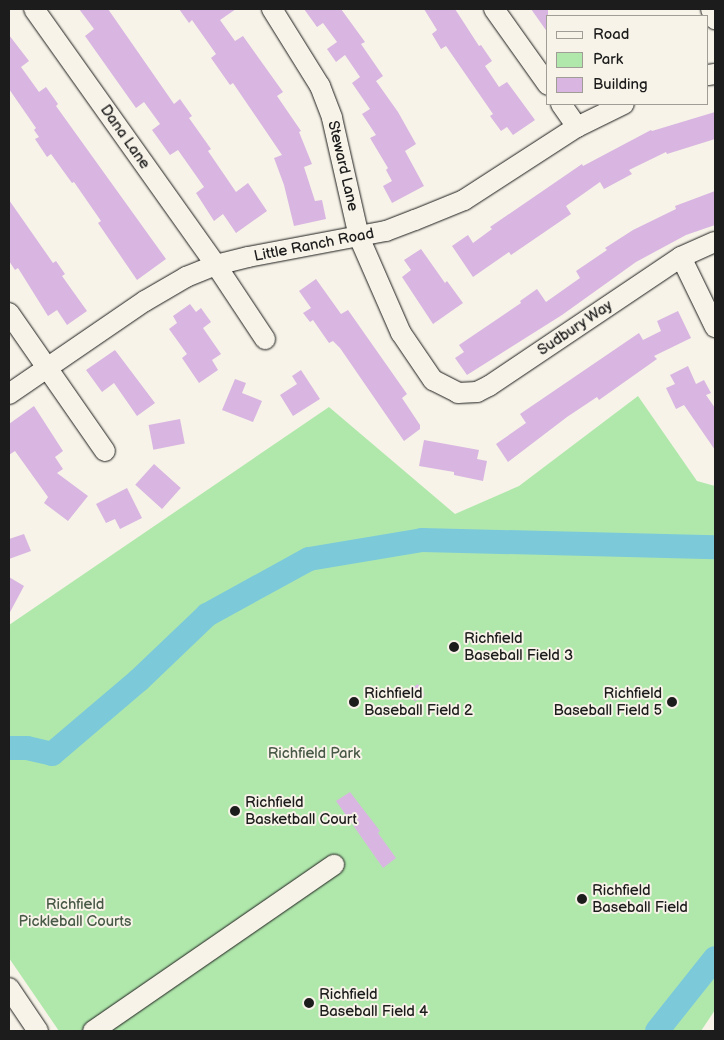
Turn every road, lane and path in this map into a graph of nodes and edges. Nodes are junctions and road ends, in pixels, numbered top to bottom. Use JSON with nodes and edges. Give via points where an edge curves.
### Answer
{"nodes":[{"id":1,"x":34,"y":9,"type":"edge"},
{"id":2,"x":272,"y":9,"type":"edge"},
{"id":3,"x":494,"y":9,"type":"edge"},
{"id":4,"x":710,"y":9,"type":"edge"},
{"id":5,"x":715,"y":19,"type":"edge"},
{"id":6,"x":546,"y":82,"type":"edge"},
{"id":7,"x":562,"y":105,"type":"edge"},
{"id":8,"x":622,"y":105,"type":"edge"},
{"id":9,"x":577,"y":127,"type":"junction"},
{"id":10,"x":359,"y":237,"type":"junction"},
{"id":11,"x":715,"y":242,"type":"edge"},
{"id":12,"x":681,"y":257,"type":"junction"},
{"id":13,"x":216,"y":265,"type":"junction"},
{"id":14,"x":9,"y":313,"type":"edge"},
{"id":15,"x":715,"y":327,"type":"edge"},
{"id":16,"x":264,"y":339,"type":"dead end"},
{"id":17,"x":47,"y":368,"type":"junction"},
{"id":18,"x":433,"y":380,"type":"joint"},
{"id":19,"x":9,"y":394,"type":"edge"},
{"id":20,"x":106,"y":451,"type":"dead end"},
{"id":21,"x":334,"y":865,"type":"dead end"},
{"id":22,"x":12,"y":999,"type":"edge"},
{"id":23,"x":38,"y":1031,"type":"edge"},
{"id":24,"x":93,"y":1031,"type":"edge"}],
"edges":[{"from":1,"to":13,"type":"street","name":"Dana Lane"},
{"from":2,"to":10,"type":"street","name":"Steward Lane","via":[[320,86],[332,118]]},
{"from":3,"to":6,"type":"street"},
{"from":4,"to":5,"type":"street"},
{"from":7,"to":9,"type":"street"},
{"from":8,"to":9,"type":"street","name":"Little Ranch Road"},
{"from":9,"to":10,"type":"street","name":"Little Ranch Road","via":[[464,200],[386,231]]},
{"from":10,"to":13,"type":"street","name":"Little Ranch Road"},
{"from":10,"to":18,"type":"street","name":"Steward Lane","via":[[401,333]]},
{"from":11,"to":12,"type":"street","name":"Sudbury Way"},
{"from":12,"to":15,"type":"street"},
{"from":12,"to":18,"type":"street","name":"Sudbury Way","via":[[477,392],[458,393]]},
{"from":13,"to":16,"type":"street","name":"Dana Lane"},
{"from":13,"to":17,"type":"street","name":"Little Ranch Road","via":[[164,289]]},
{"from":14,"to":17,"type":"street"},
{"from":17,"to":19,"type":"street","name":"Little Ranch Road"},
{"from":17,"to":20,"type":"street"},
{"from":21,"to":24,"type":"street"},
{"from":22,"to":23,"type":"street"}]}
